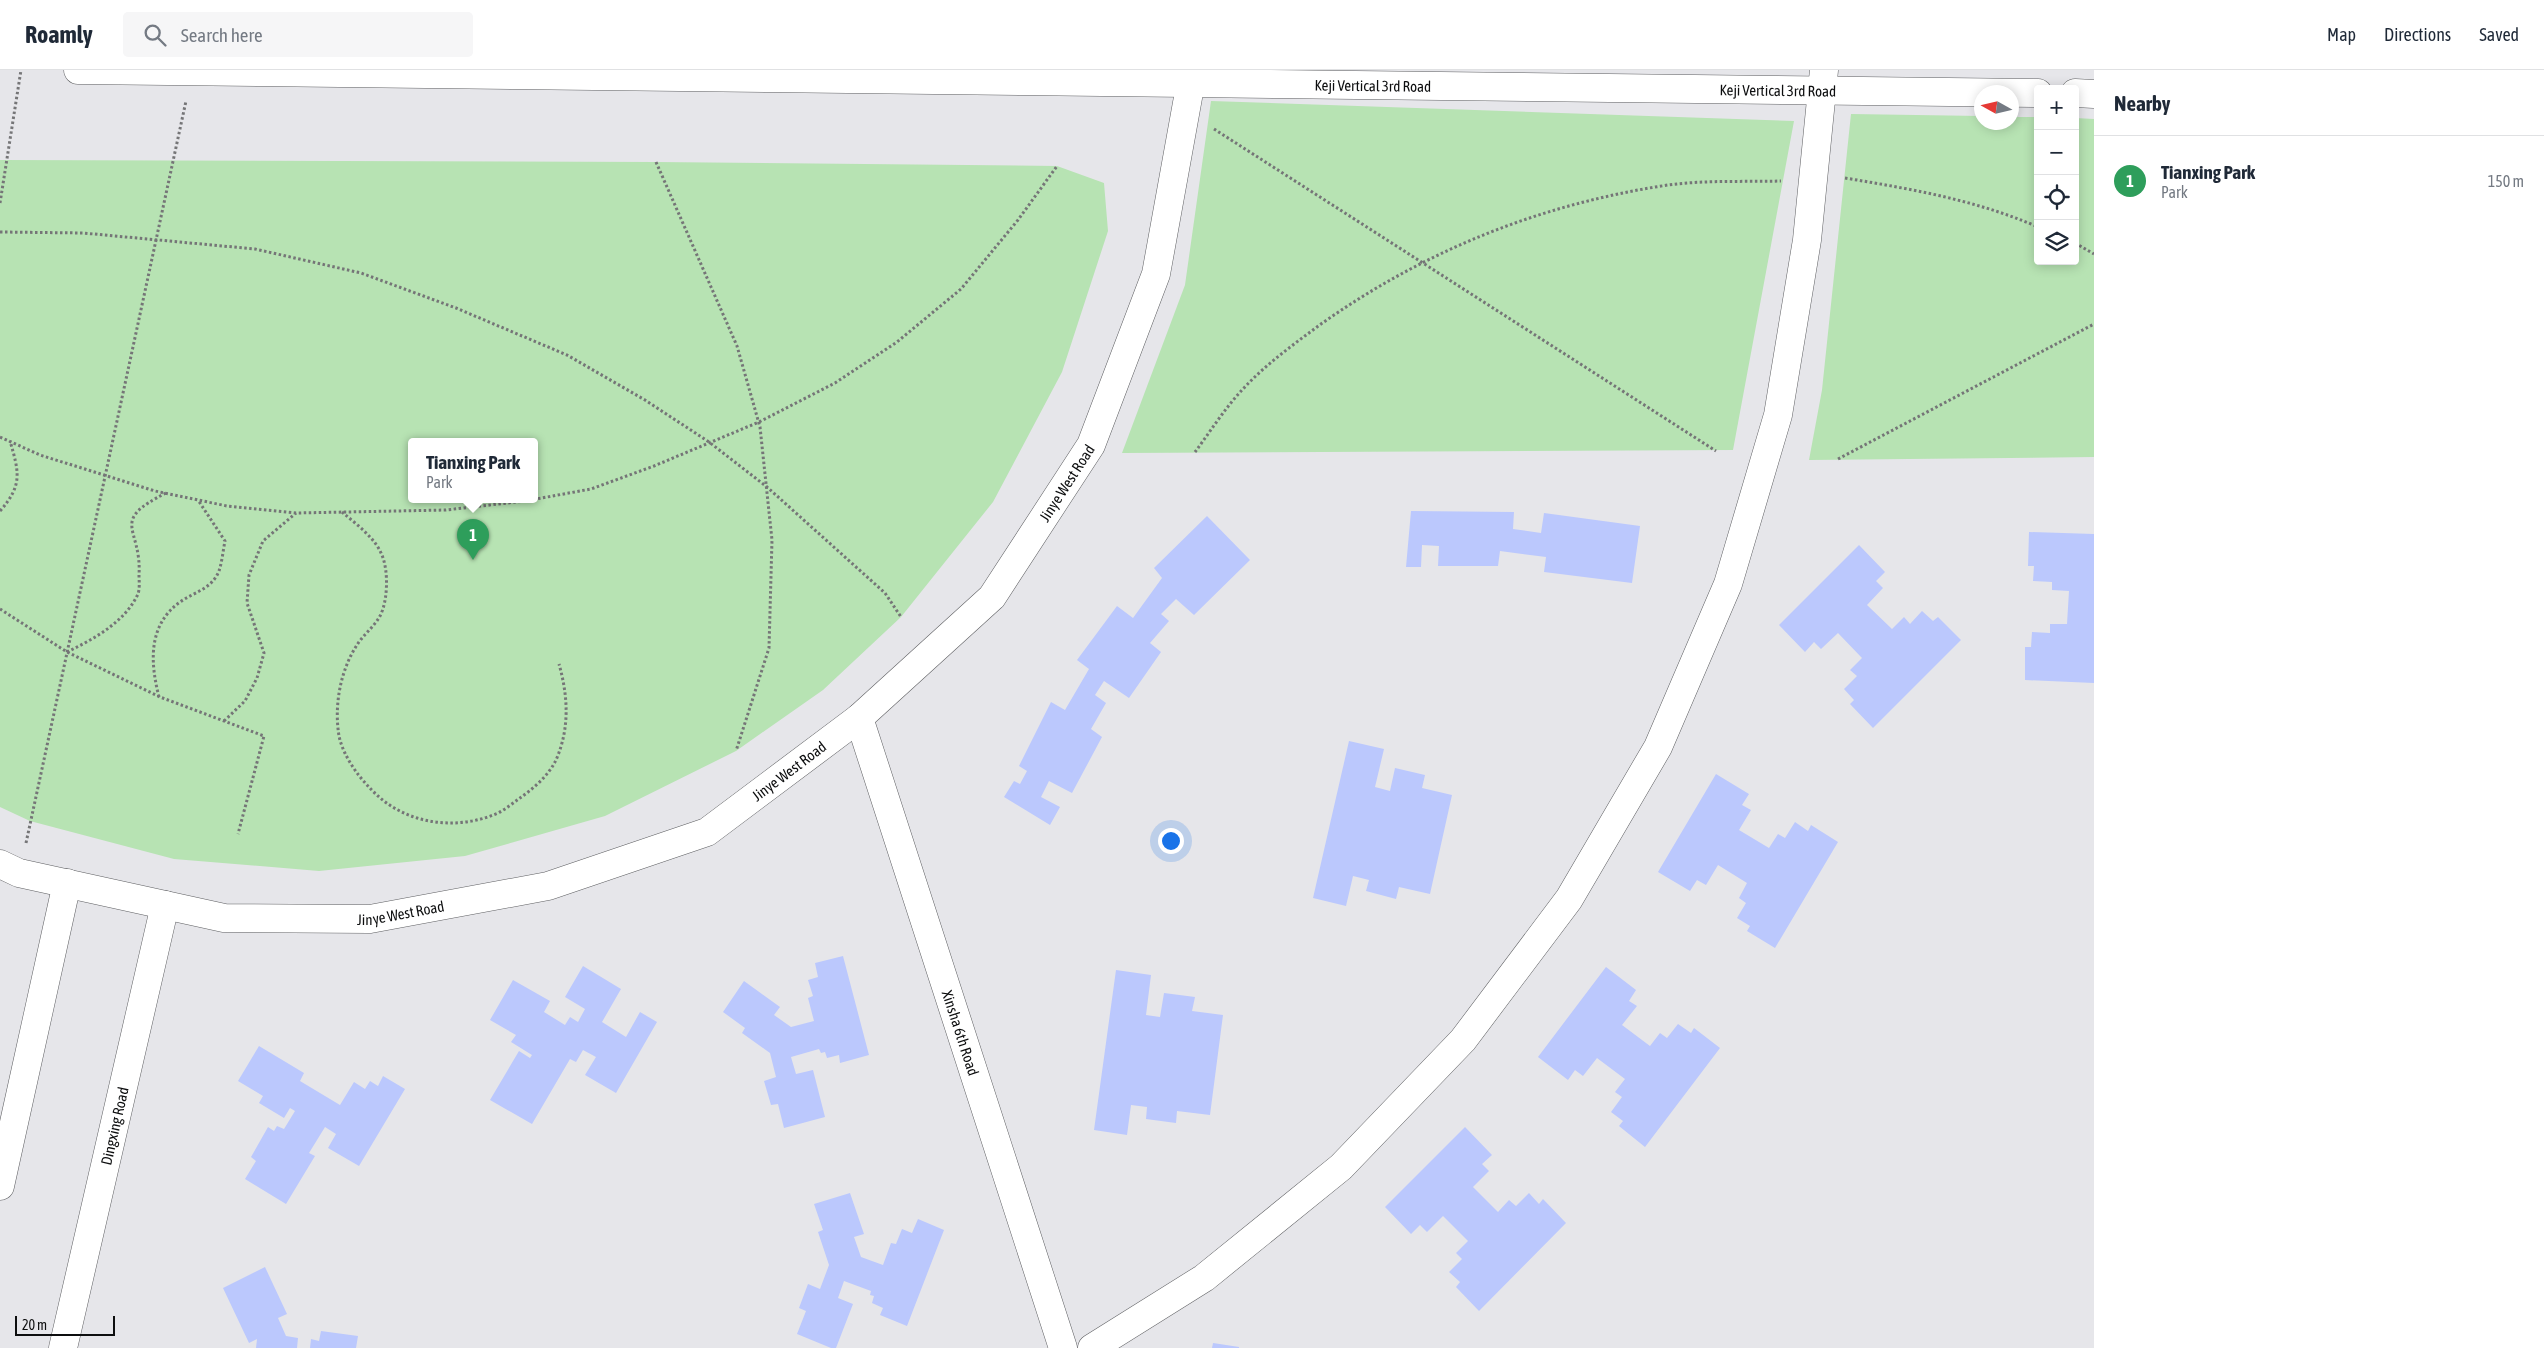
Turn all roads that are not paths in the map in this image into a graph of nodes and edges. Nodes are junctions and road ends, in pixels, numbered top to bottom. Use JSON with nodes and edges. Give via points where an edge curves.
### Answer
{"nodes":[{"id":1,"x":78,"y":70,"type":"edge"},
{"id":2,"x":1192,"y":76,"type":"edge"},
{"id":3,"x":1823,"y":80,"type":"edge"},
{"id":4,"x":2034,"y":93,"type":"edge"},
{"id":5,"x":2079,"y":93,"type":"edge"},
{"id":6,"x":2094,"y":94,"type":"edge"},
{"id":7,"x":859,"y":718,"type":"junction"},
{"id":8,"x":10,"y":868,"type":"edge"},
{"id":9,"x":67,"y":883,"type":"junction"},
{"id":10,"x":165,"y":905,"type":"junction"},
{"id":11,"x":0,"y":1186,"type":"edge"},
{"id":12,"x":63,"y":1348,"type":"edge"},
{"id":13,"x":1063,"y":1348,"type":"edge"},
{"id":14,"x":1092,"y":1348,"type":"edge"}],
"edges":[{"from":1,"to":2,"type":"street","name":"Keji Vertical 3rd Road"},
{"from":2,"to":3,"type":"street","name":"Keji Vertical 3rd Road"},
{"from":2,"to":7,"type":"street","name":"Jinye West Road","via":[[1156,274],[1091,445],[992,597]]},
{"from":3,"to":4,"type":"street","name":"Keji Vertical 3rd Road"},
{"from":3,"to":14,"type":"street","via":[[1806,240],[1778,414],[1728,584],[1658,746],[1570,899],[1464,1040],[1341,1167],[1204,1278]]},
{"from":5,"to":6,"type":"street"},
{"from":7,"to":10,"type":"street","name":"Jinye West Road","via":[[707,832],[548,886],[370,919],[224,918]]},
{"from":7,"to":13,"type":"street","name":"Xinsha 6th Road"},
{"from":8,"to":9,"type":"street","name":"Jinye West Road"},
{"from":9,"to":10,"type":"street","name":"Jinye West Road"},
{"from":9,"to":11,"type":"street"},
{"from":10,"to":12,"type":"street","name":"Dingxing Road"}]}
